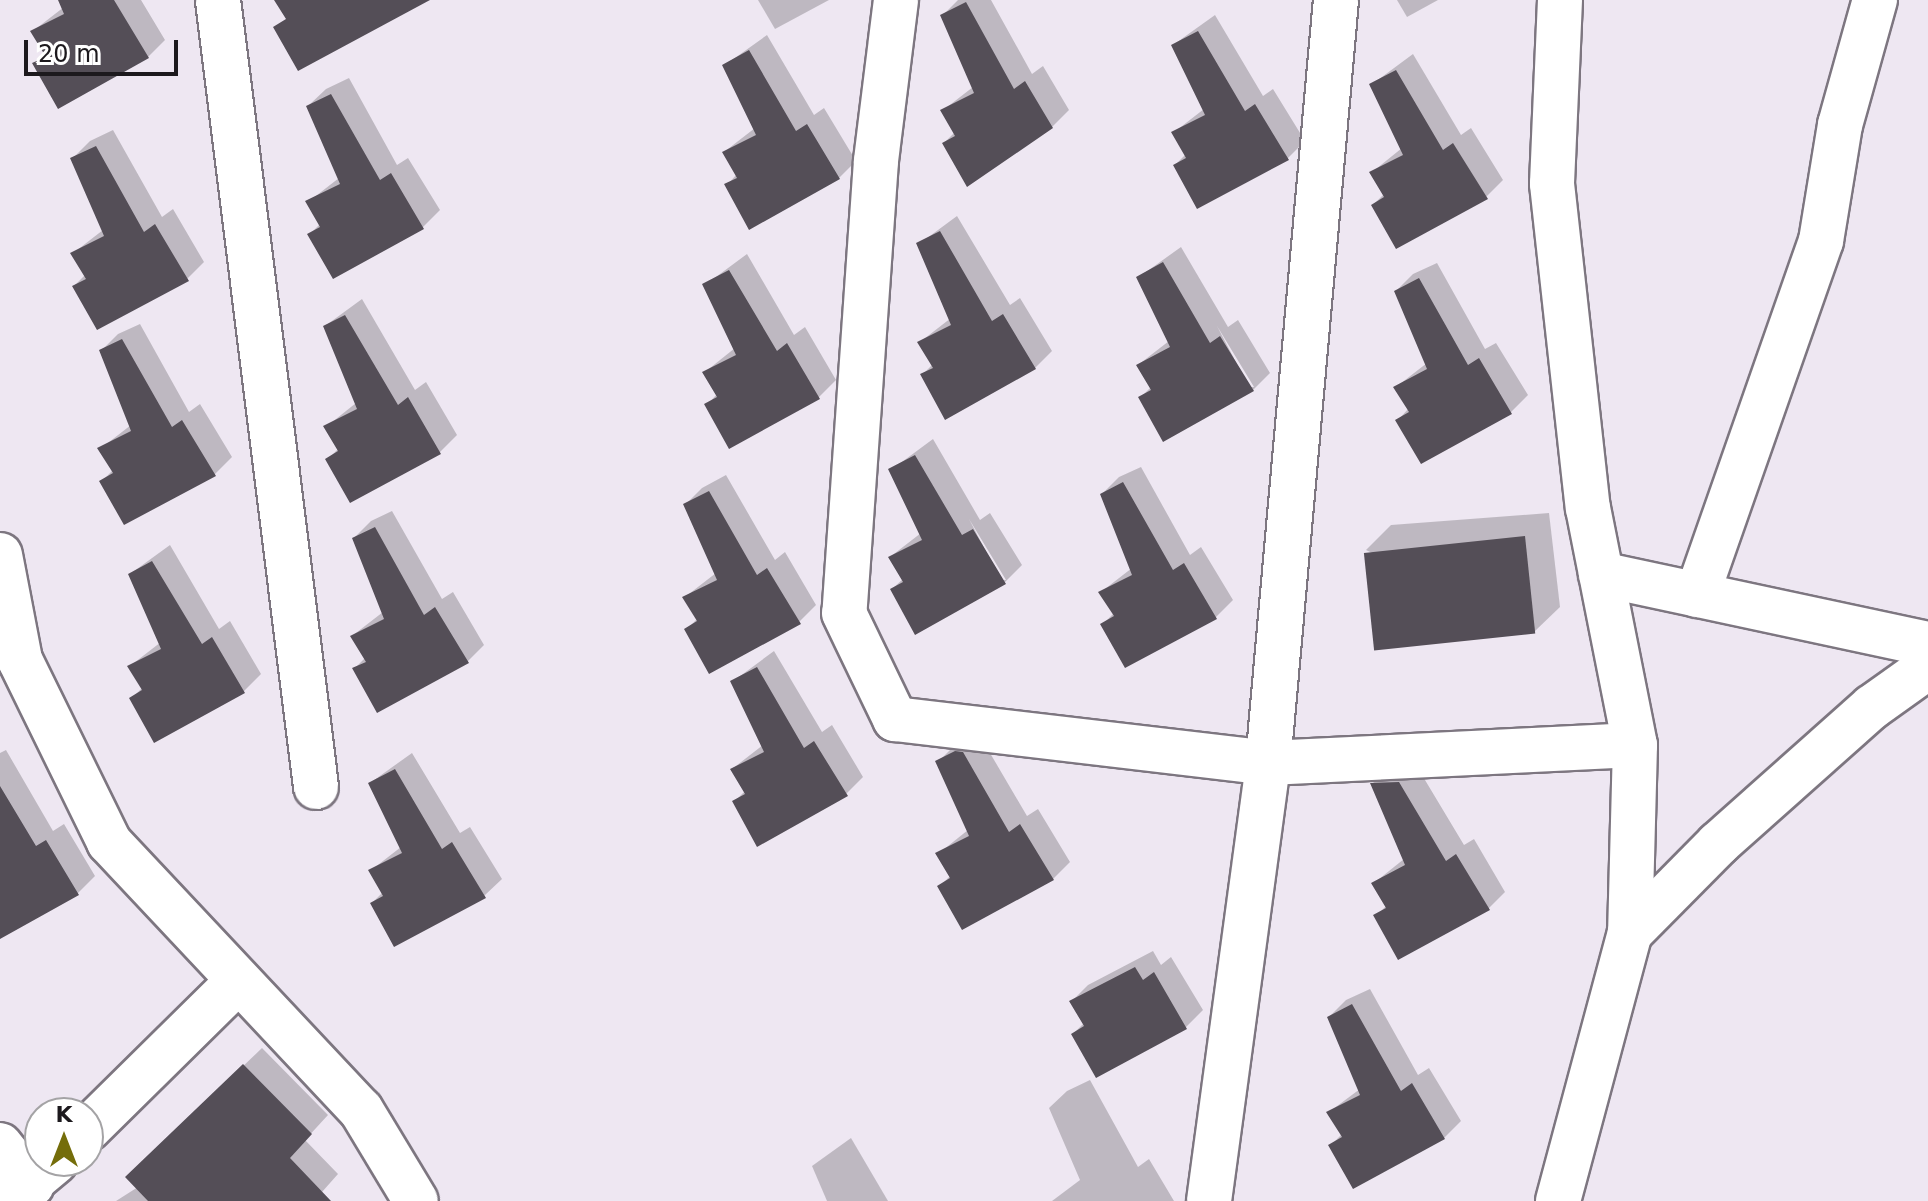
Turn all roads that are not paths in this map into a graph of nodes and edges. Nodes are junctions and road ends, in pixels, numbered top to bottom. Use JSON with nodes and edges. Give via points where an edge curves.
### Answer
{"nodes":[{"id":1,"x":218,"y":0,"type":"edge"},
{"id":2,"x":896,"y":0,"type":"edge"},
{"id":3,"x":1336,"y":0,"type":"edge"},
{"id":4,"x":1560,"y":0,"type":"edge"},
{"id":5,"x":1875,"y":0,"type":"edge"},
{"id":6,"x":0,"y":555,"type":"edge"},
{"id":7,"x":1601,"y":574,"type":"junction"},
{"id":8,"x":1697,"y":595,"type":"junction"},
{"id":9,"x":1928,"y":644,"type":"edge"},
{"id":10,"x":1928,"y":667,"type":"edge"},
{"id":11,"x":1635,"y":745,"type":"junction"},
{"id":12,"x":1268,"y":763,"type":"junction"},
{"id":13,"x":316,"y":787,"type":"dead end"},
{"id":14,"x":1630,"y":933,"type":"junction"},
{"id":15,"x":237,"y":982,"type":"junction"},
{"id":16,"x":104,"y":1113,"type":"edge"},
{"id":17,"x":0,"y":1145,"type":"edge"},
{"id":18,"x":32,"y":1182,"type":"edge"},
{"id":19,"x":416,"y":1201,"type":"edge"},
{"id":20,"x":1209,"y":1201,"type":"edge"},
{"id":21,"x":1558,"y":1201,"type":"edge"}],
"edges":[{"from":1,"to":13,"type":"street"},
{"from":2,"to":12,"type":"street","via":[[876,161],[844,613],[895,719]]},
{"from":3,"to":12,"type":"street"},
{"from":4,"to":7,"type":"street","via":[[1552,184],[1588,508]]},
{"from":5,"to":8,"type":"street","via":[[1840,125],[1821,241]]},
{"from":6,"to":15,"type":"street","via":[[20,660],[109,842]]},
{"from":7,"to":8,"type":"street"},
{"from":7,"to":11,"type":"street"},
{"from":8,"to":9,"type":"street"},
{"from":10,"to":14,"type":"street","via":[[1718,844]]},
{"from":11,"to":12,"type":"street"},
{"from":11,"to":14,"type":"street"},
{"from":12,"to":20,"type":"street"},
{"from":14,"to":21,"type":"street"},
{"from":15,"to":16,"type":"street"},
{"from":15,"to":19,"type":"street","via":[[361,1110]]},
{"from":17,"to":18,"type":"street"}]}
